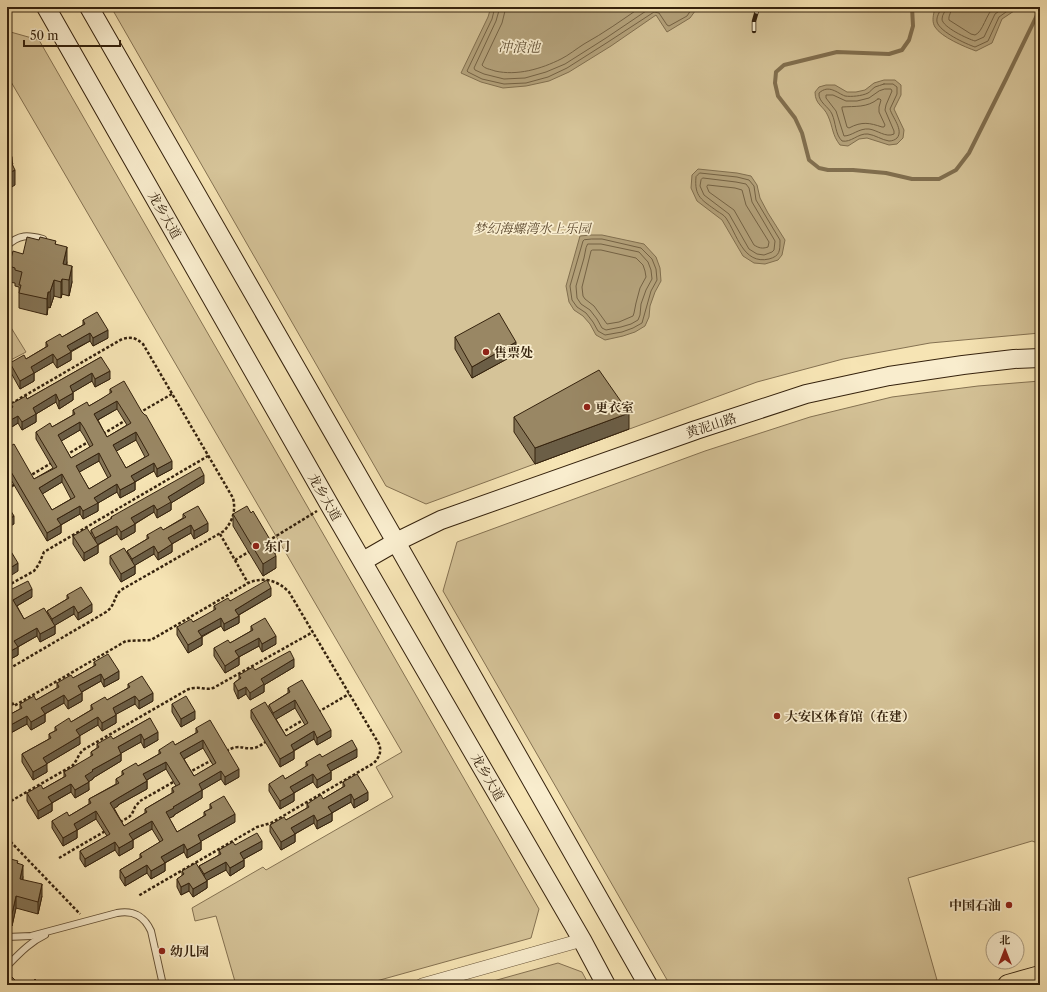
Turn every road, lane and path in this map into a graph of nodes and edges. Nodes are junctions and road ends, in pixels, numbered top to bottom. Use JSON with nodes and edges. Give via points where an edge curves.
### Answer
{"nodes":[{"id":1,"x":46,"y":7,"type":"edge"},
{"id":2,"x":90,"y":7,"type":"edge"},
{"id":3,"x":43,"y":239,"type":"edge"},
{"id":4,"x":7,"y":245,"type":"edge"},
{"id":5,"x":1040,"y":358,"type":"edge"},
{"id":6,"x":172,"y":394,"type":"junction"},
{"id":7,"x":7,"y":406,"type":"edge"},
{"id":8,"x":138,"y":414,"type":"edge"},
{"id":9,"x":131,"y":418,"type":"edge"},
{"id":10,"x":208,"y":456,"type":"junction"},
{"id":11,"x":62,"y":457,"type":"edge"},
{"id":12,"x":55,"y":461,"type":"edge"},
{"id":13,"x":28,"y":477,"type":"edge"},
{"id":14,"x":21,"y":481,"type":"edge"},
{"id":15,"x":7,"y":489,"type":"edge"},
{"id":16,"x":329,"y":504,"type":"junction"},
{"id":17,"x":220,"y":534,"type":"junction"},
{"id":18,"x":396,"y":542,"type":"junction"},
{"id":19,"x":262,"y":544,"type":"edge"},
{"id":20,"x":255,"y":548,"type":"edge"},
{"id":21,"x":235,"y":560,"type":"junction"},
{"id":22,"x":363,"y":561,"type":"junction"},
{"id":23,"x":248,"y":583,"type":"junction"},
{"id":24,"x":7,"y":586,"type":"edge"},
{"id":25,"x":313,"y":632,"type":"junction"},
{"id":26,"x":7,"y":670,"type":"edge"},
{"id":27,"x":7,"y":694,"type":"edge"},
{"id":28,"x":349,"y":694,"type":"junction"},
{"id":29,"x":316,"y":713,"type":"edge"},
{"id":30,"x":309,"y":717,"type":"edge"},
{"id":31,"x":276,"y":736,"type":"edge"},
{"id":32,"x":269,"y":740,"type":"edge"},
{"id":33,"x":224,"y":753,"type":"edge"},
{"id":34,"x":218,"y":756,"type":"edge"},
{"id":35,"x":185,"y":775,"type":"edge"},
{"id":36,"x":179,"y":779,"type":"edge"},
{"id":37,"x":11,"y":801,"type":"dead end"},
{"id":38,"x":116,"y":825,"type":"edge"},
{"id":39,"x":110,"y":828,"type":"edge"},
{"id":40,"x":7,"y":838,"type":"edge"},
{"id":41,"x":59,"y":858,"type":"dead end"},
{"id":42,"x":138,"y":896,"type":"dead end"},
{"id":43,"x":87,"y":921,"type":"junction"},
{"id":44,"x":57,"y":930,"type":"junction"},
{"id":45,"x":7,"y":937,"type":"edge"},
{"id":46,"x":582,"y":940,"type":"junction"},
{"id":47,"x":7,"y":966,"type":"edge"},
{"id":48,"x":1040,"y":976,"type":"edge"},
{"id":49,"x":163,"y":985,"type":"edge"},
{"id":50,"x":422,"y":985,"type":"edge"},
{"id":51,"x":606,"y":985,"type":"edge"},
{"id":52,"x":648,"y":985,"type":"edge"},
{"id":53,"x":1008,"y":985,"type":"edge"}],
"edges":[{"from":1,"to":16,"type":"main road","name":"龙乡大道"},
{"from":2,"to":18,"type":"main road"},
{"from":3,"to":4,"type":"lane","via":[[25,236]]},
{"from":5,"to":18,"type":"main road","name":"黄泥山路","via":[[963,365],[890,376],[806,394],[441,520]]},
{"from":6,"to":7,"type":"path","via":[[142,344],[129,338],[122,339]]},
{"from":6,"to":8,"type":"path"},
{"from":6,"to":10,"type":"path"},
{"from":9,"to":11,"type":"path"},
{"from":10,"to":17,"type":"path","via":[[234,504],[231,521]]},
{"from":10,"to":24,"type":"path","via":[[44,552],[34,571]]},
{"from":12,"to":13,"type":"path"},
{"from":14,"to":15,"type":"path"},
{"from":16,"to":19,"type":"path"},
{"from":16,"to":22,"type":"main road","name":"龙乡大道"},
{"from":17,"to":21,"type":"path"},
{"from":17,"to":26,"type":"path","via":[[121,590],[106,612]]},
{"from":18,"to":22,"type":"main road","name":"黄泥山路"},
{"from":18,"to":52,"type":"main road"},
{"from":20,"to":21,"type":"path"},
{"from":21,"to":23,"type":"path"},
{"from":22,"to":46,"type":"main road","name":"龙乡大道"},
{"from":23,"to":25,"type":"path","via":[[262,579],[285,588]]},
{"from":23,"to":27,"type":"path","via":[[151,640],[126,642],[14,706]]},
{"from":25,"to":28,"type":"path"},
{"from":25,"to":37,"type":"path","via":[[211,689],[197,687],[185,691],[83,750],[72,766]]},
{"from":28,"to":29,"type":"path"},
{"from":28,"to":42,"type":"path","via":[[379,744],[380,753],[374,763]]},
{"from":30,"to":31,"type":"path"},
{"from":32,"to":33,"type":"path","via":[[256,747],[239,746]]},
{"from":34,"to":35,"type":"path"},
{"from":36,"to":38,"type":"path","via":[[140,801],[132,814]]},
{"from":39,"to":41,"type":"path"},
{"from":40,"to":43,"type":"path"},
{"from":43,"to":44,"type":"lane"},
{"from":43,"to":49,"type":"lane","via":[[122,912],[139,916],[148,924],[151,931]]},
{"from":44,"to":45,"type":"lane","via":[[31,936]]},
{"from":44,"to":47,"type":"lane","via":[[33,942]]},
{"from":46,"to":50,"type":"street"},
{"from":46,"to":51,"type":"main road","name":"龙乡大道"},
{"from":48,"to":53,"type":"main road"}]}
